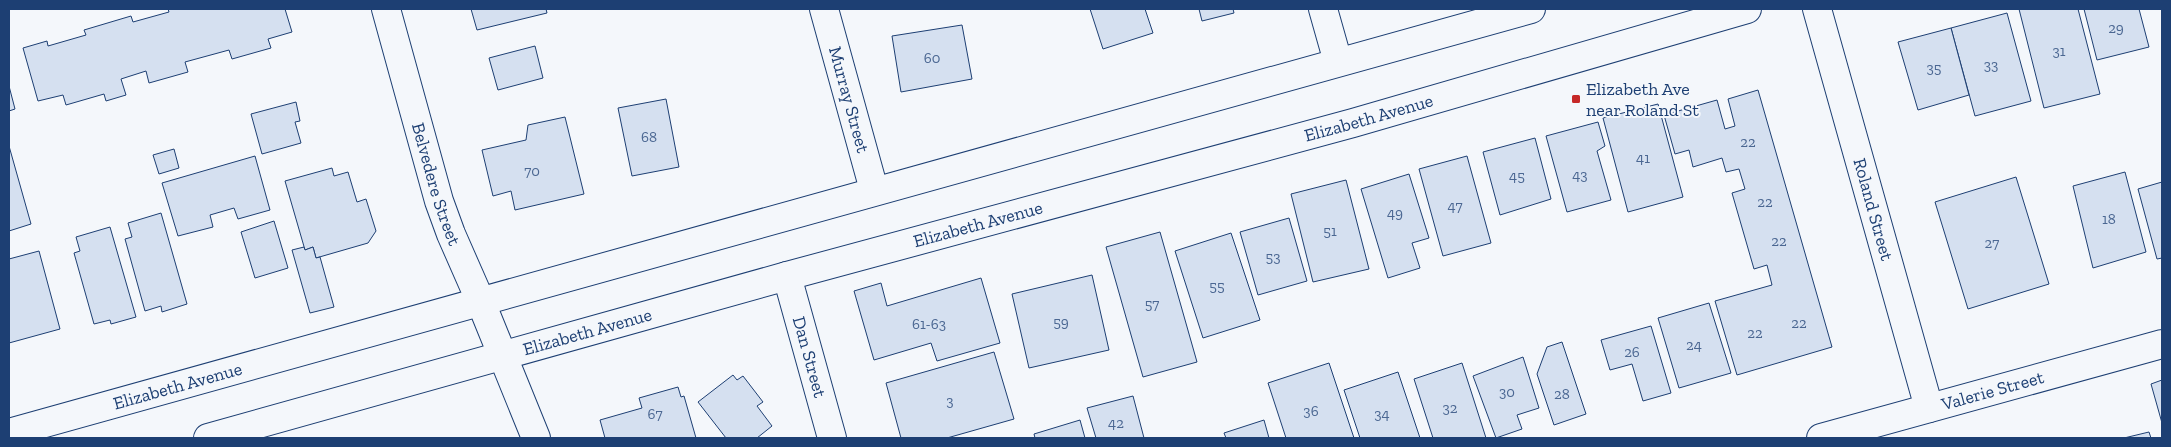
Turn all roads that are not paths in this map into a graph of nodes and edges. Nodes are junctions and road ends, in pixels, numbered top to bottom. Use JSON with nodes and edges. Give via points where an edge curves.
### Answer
{"nodes":[{"id":1,"x":386,"y":9,"type":"edge"},
{"id":2,"x":824,"y":9,"type":"edge"},
{"id":3,"x":1323,"y":9,"type":"edge"},
{"id":4,"x":1532,"y":9,"type":"edge"},
{"id":5,"x":1747,"y":9,"type":"edge"},
{"id":6,"x":1817,"y":9,"type":"edge"},
{"id":7,"x":1338,"y":62,"type":"junction"},
{"id":8,"x":874,"y":190,"type":"junction"},
{"id":9,"x":787,"y":276,"type":"junction"},
{"id":10,"x":480,"y":300,"type":"junction"},
{"id":11,"x":2162,"y":344,"type":"edge"},
{"id":12,"x":502,"y":355,"type":"junction"},
{"id":13,"x":1929,"y":408,"type":"junction"},
{"id":14,"x":9,"y":432,"type":"edge"},
{"id":15,"x":208,"y":438,"type":"edge"},
{"id":16,"x":536,"y":438,"type":"edge"},
{"id":17,"x":832,"y":438,"type":"edge"},
{"id":18,"x":1821,"y":438,"type":"edge"}],
"edges":[{"from":1,"to":10,"type":"main road","name":"Belvedere Street","via":[[439,201]]},
{"from":2,"to":8,"type":"main road","name":"Murray Street"},
{"from":3,"to":7,"type":"main road"},
{"from":4,"to":7,"type":"main road","name":"Elizabeth Avenue"},
{"from":5,"to":9,"type":"main road","name":"Elizabeth Avenue","via":[[1353,123]]},
{"from":6,"to":13,"type":"main road","name":"Roland Street"},
{"from":7,"to":8,"type":"main road","name":"Elizabeth Avenue"},
{"from":8,"to":10,"type":"main road","name":"Elizabeth Avenue"},
{"from":9,"to":12,"type":"main road","name":"Elizabeth Avenue"},
{"from":9,"to":17,"type":"main road","name":"Dan Street"},
{"from":10,"to":12,"type":"main road","name":"Belvedere Street"},
{"from":10,"to":14,"type":"main road","name":"Elizabeth Avenue"},
{"from":11,"to":13,"type":"main road","name":"Valerie Street"},
{"from":12,"to":15,"type":"main road","name":"Elizabeth Avenue"},
{"from":12,"to":16,"type":"main road","name":"Belvedere Street"},
{"from":13,"to":18,"type":"main road","name":"Valerie Street"}]}
